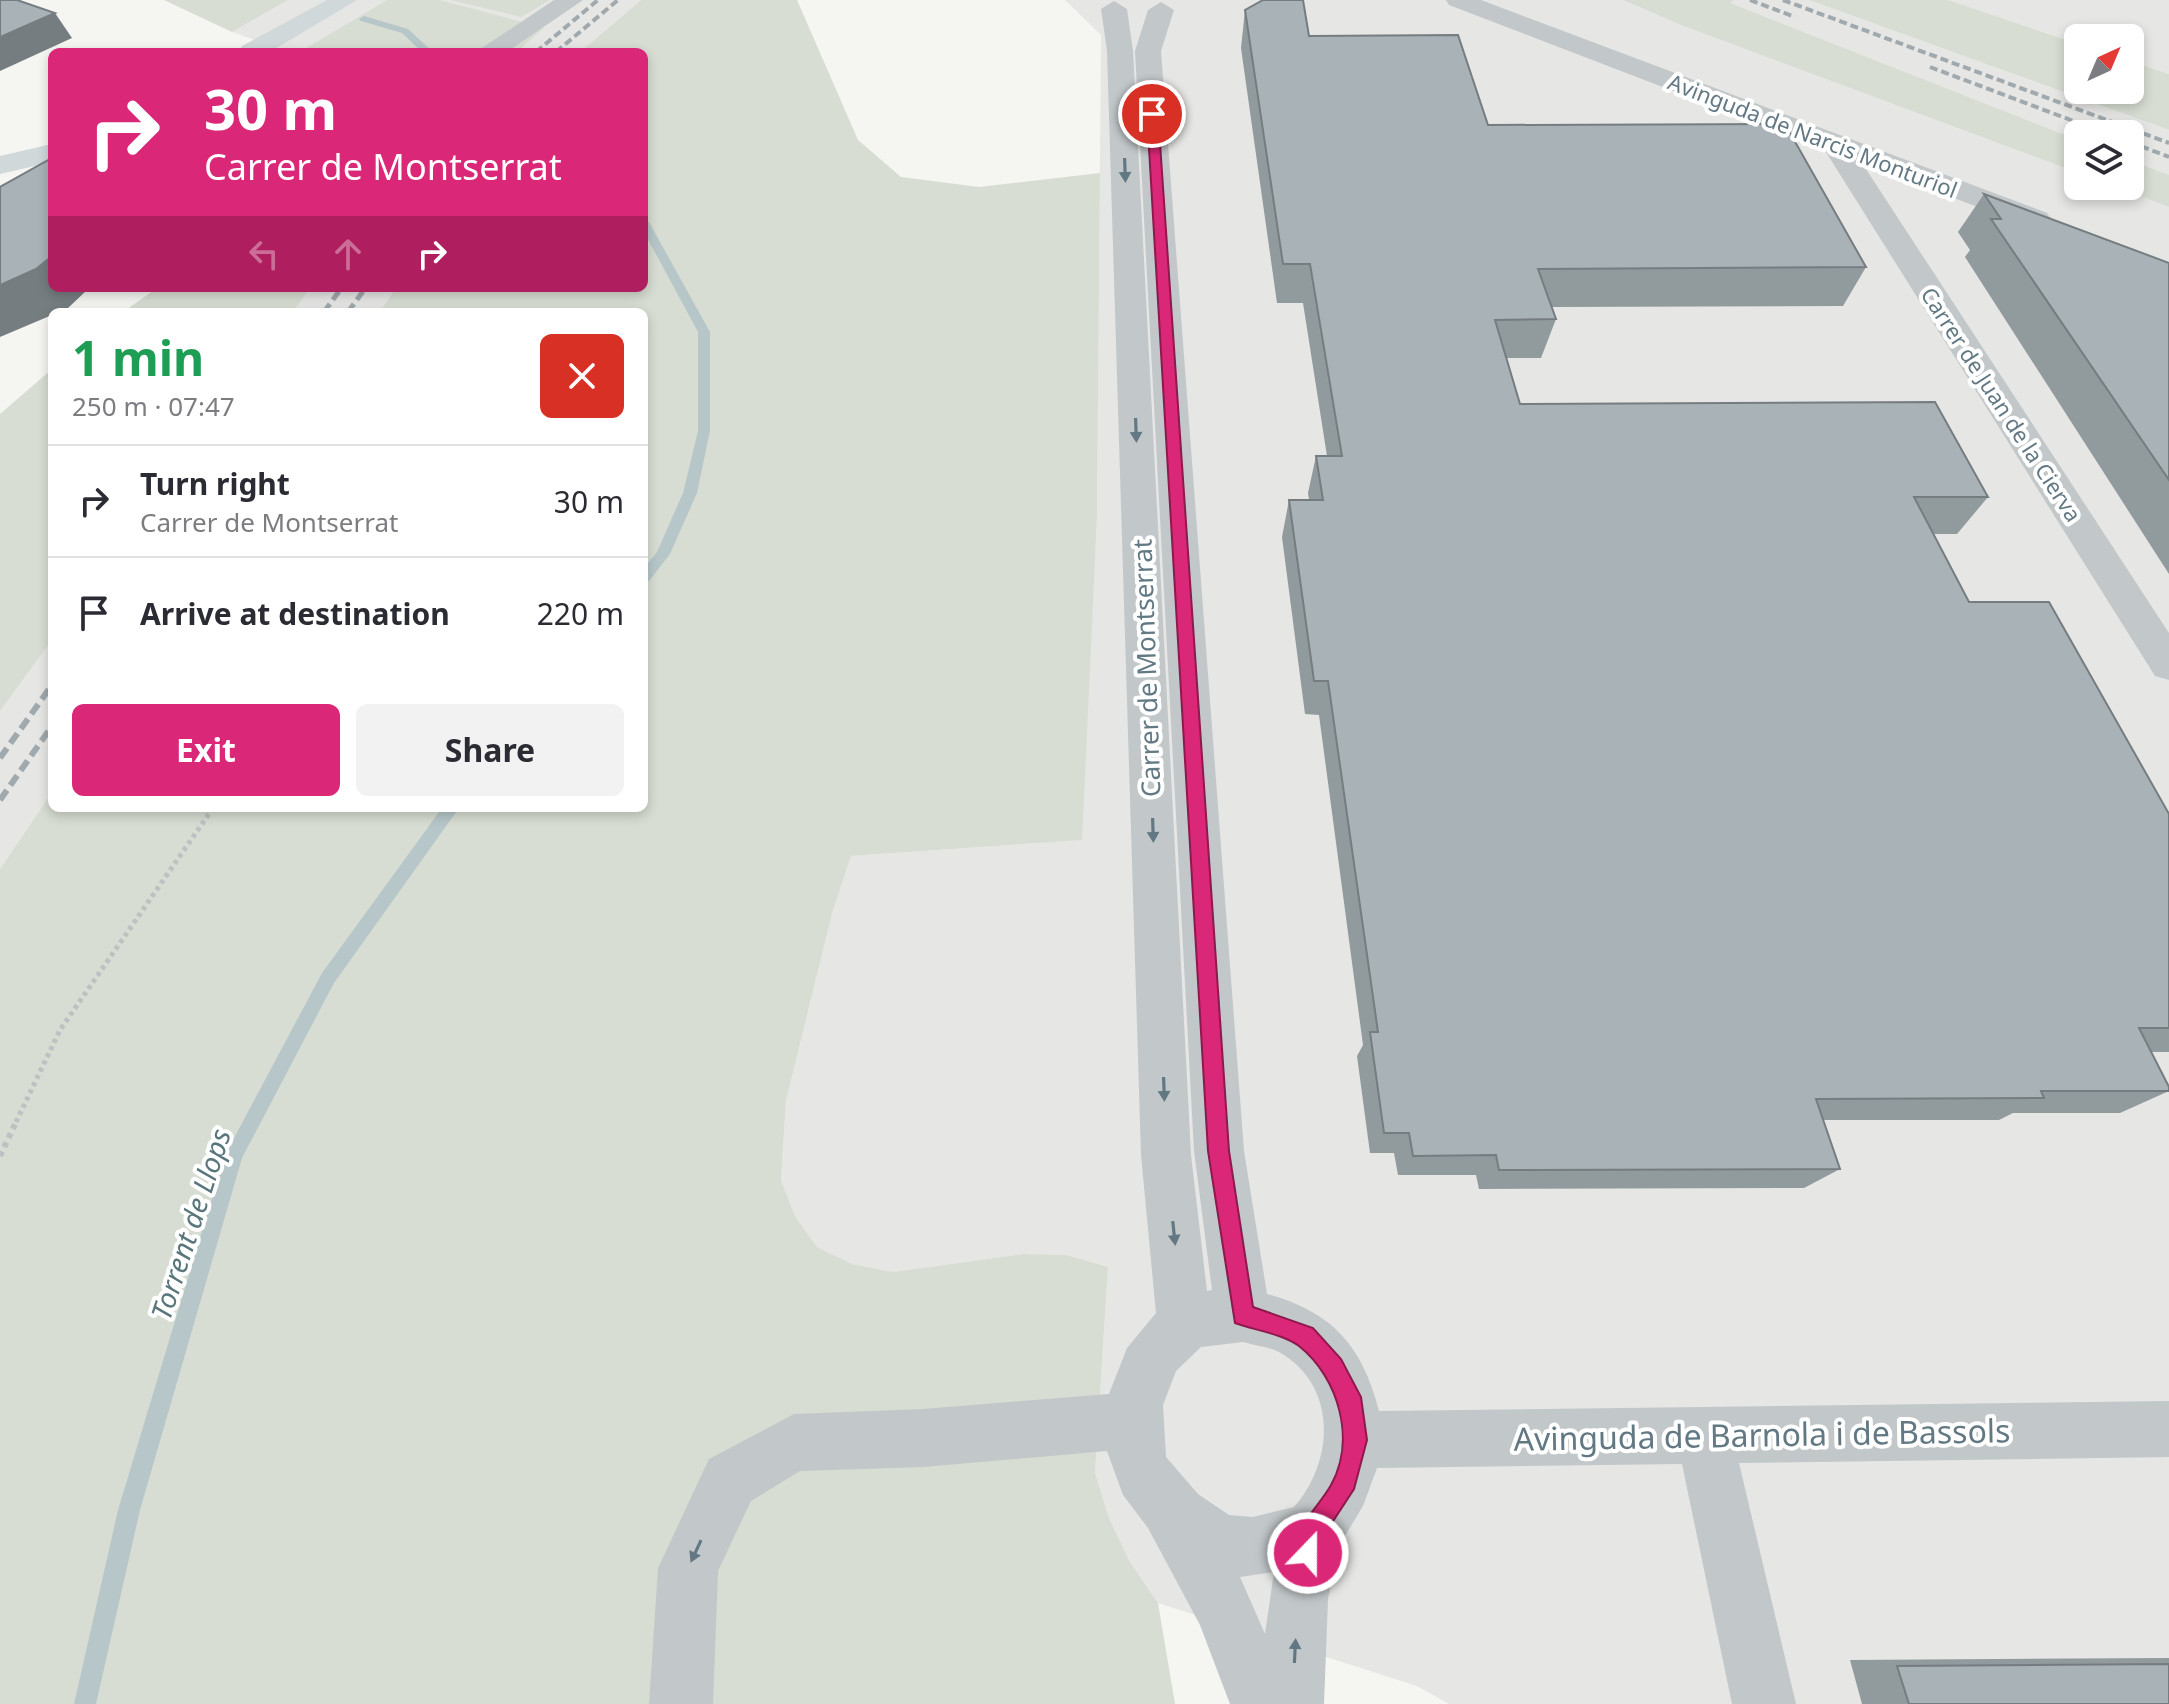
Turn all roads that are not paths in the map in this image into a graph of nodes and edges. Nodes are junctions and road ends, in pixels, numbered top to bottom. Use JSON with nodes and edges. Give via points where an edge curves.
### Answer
{"nodes":[{"id":1,"x":345,"y":0,"type":"edge"},
{"id":2,"x":571,"y":0,"type":"edge"},
{"id":3,"x":1458,"y":0,"type":"edge"},
{"id":4,"x":1138,"y":5,"type":"edge"},
{"id":5,"x":258,"y":48,"type":"edge"},
{"id":6,"x":494,"y":48,"type":"edge"},
{"id":7,"x":1835,"y":143,"type":"junction"},
{"id":8,"x":48,"y":154,"type":"edge"},
{"id":9,"x":0,"y":165,"type":"edge"},
{"id":10,"x":48,"y":174,"type":"edge"},
{"id":11,"x":19,"y":189,"type":"edge"},
{"id":12,"x":2067,"y":231,"type":"edge"},
{"id":13,"x":2169,"y":665,"type":"edge"},
{"id":14,"x":1243,"y":1315,"type":"junction"},
{"id":15,"x":1184,"y":1326,"type":"junction"},
{"id":16,"x":1132,"y":1421,"type":"junction"},
{"id":17,"x":2169,"y":1429,"type":"edge"},
{"id":18,"x":1704,"y":1435,"type":"junction"},
{"id":19,"x":1355,"y":1440,"type":"junction"},
{"id":20,"x":1169,"y":1509,"type":"junction"},
{"id":21,"x":1313,"y":1530,"type":"junction"},
{"id":22,"x":681,"y":1704,"type":"edge"},
{"id":23,"x":1262,"y":1704,"type":"edge"},
{"id":24,"x":1292,"y":1704,"type":"edge"},
{"id":25,"x":1764,"y":1704,"type":"edge"}],
"edges":[{"from":1,"to":5,"type":"main road"},
{"from":2,"to":6,"type":"street"},
{"from":3,"to":7,"type":"street","name":"Avinguda de Narcis Monturiol"},
{"from":4,"to":14,"type":"street","name":"Carrer de Montserrat","via":[[1148,51],[1219,1151]]},
{"from":4,"to":15,"type":"street","name":"Carrer de Montserrat","one_way":true,"via":[[1120,51],[1166,1155]]},
{"from":7,"to":12,"type":"street","name":"Avinguda de Narcis Monturiol"},
{"from":7,"to":13,"type":"street","name":"Carrer de Juan de la Cierva"},
{"from":8,"to":9,"type":"main road"},
{"from":10,"to":11,"type":"main road"},
{"from":14,"to":15,"type":"street"},
{"from":14,"to":19,"type":"street","via":[[1305,1336],[1349,1397]]},
{"from":15,"to":16,"type":"street","via":[[1156,1351],[1141,1380]]},
{"from":16,"to":20,"type":"street","via":[[1138,1463]]},
{"from":16,"to":22,"type":"street","one_way":true,"via":[[794,1443],[730,1480],[688,1568]]},
{"from":17,"to":18,"type":"street","name":"Avinguda de Barnola i de Bassols"},
{"from":18,"to":19,"type":"street","name":"Avinguda de Barnola i de Bassols"},
{"from":18,"to":25,"type":"street"},
{"from":19,"to":21,"type":"street","via":[[1342,1489]]},
{"from":20,"to":21,"type":"street","via":[[1203,1534],[1237,1548]]},
{"from":20,"to":23,"type":"street","via":[[1224,1608]]},
{"from":24,"to":21,"type":"street","one_way":true,"via":[[1298,1599]]}]}
